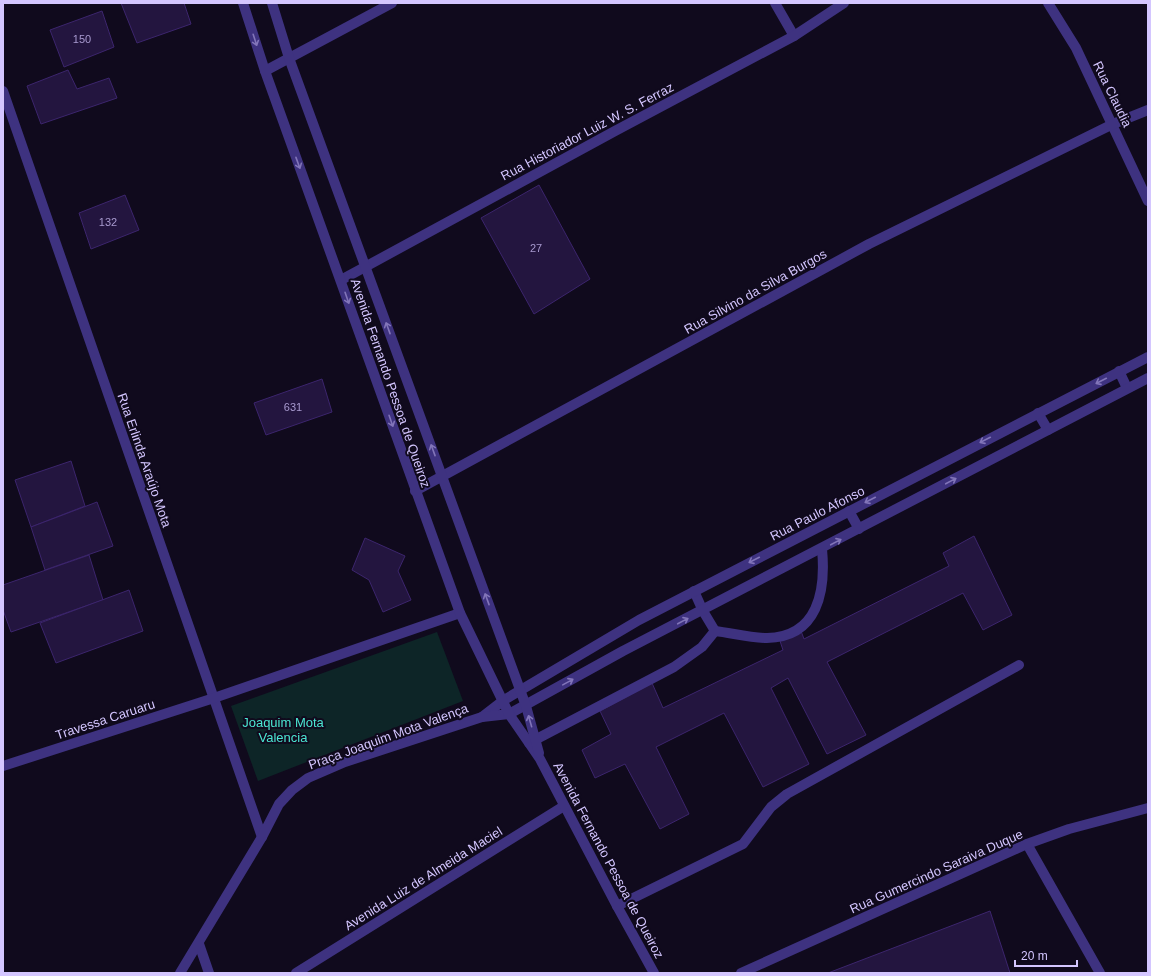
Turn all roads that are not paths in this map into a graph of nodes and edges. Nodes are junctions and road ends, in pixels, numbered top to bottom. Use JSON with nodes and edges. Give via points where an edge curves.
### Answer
{"nodes":[{"id":1,"x":243,"y":3,"type":"edge"},
{"id":2,"x":272,"y":3,"type":"edge"},
{"id":3,"x":392,"y":3,"type":"edge"},
{"id":4,"x":775,"y":3,"type":"edge"},
{"id":5,"x":844,"y":3,"type":"edge"},
{"id":6,"x":1048,"y":3,"type":"edge"},
{"id":7,"x":794,"y":36,"type":"junction"},
{"id":8,"x":290,"y":58,"type":"junction"},
{"id":9,"x":265,"y":70,"type":"junction"},
{"id":10,"x":3,"y":91,"type":"edge"},
{"id":11,"x":1148,"y":110,"type":"edge"},
{"id":12,"x":1113,"y":124,"type":"junction"},
{"id":13,"x":1148,"y":201,"type":"edge"},
{"id":14,"x":366,"y":266,"type":"junction"},
{"id":15,"x":341,"y":280,"type":"junction"},
{"id":16,"x":1148,"y":357,"type":"edge"},
{"id":17,"x":1119,"y":371,"type":"junction"},
{"id":18,"x":1148,"y":378,"type":"edge"},
{"id":19,"x":1127,"y":388,"type":"junction"},
{"id":20,"x":1038,"y":413,"type":"junction"},
{"id":21,"x":1048,"y":430,"type":"junction"},
{"id":22,"x":442,"y":476,"type":"junction"},
{"id":23,"x":415,"y":491,"type":"junction"},
{"id":24,"x":848,"y":511,"type":"junction"},
{"id":25,"x":859,"y":529,"type":"junction"},
{"id":26,"x":822,"y":549,"type":"junction"},
{"id":27,"x":694,"y":591,"type":"junction"},
{"id":28,"x":703,"y":611,"type":"junction"},
{"id":29,"x":460,"y":613,"type":"junction"},
{"id":30,"x":715,"y":631,"type":"junction"},
{"id":31,"x":1019,"y":665,"type":"dead end"},
{"id":32,"x":520,"y":690,"type":"junction"},
{"id":33,"x":214,"y":698,"type":"junction"},
{"id":34,"x":504,"y":700,"type":"junction"},
{"id":35,"x":526,"y":706,"type":"junction"},
{"id":36,"x":509,"y":714,"type":"junction"},
{"id":37,"x":482,"y":716,"type":"junction"},
{"id":38,"x":533,"y":742,"type":"junction"},
{"id":39,"x":3,"y":766,"type":"edge"},
{"id":40,"x":564,"y":806,"type":"junction"},
{"id":41,"x":1147,"y":808,"type":"edge"},
{"id":42,"x":262,"y":838,"type":"junction"},
{"id":43,"x":1027,"y":844,"type":"junction"},
{"id":44,"x":617,"y":906,"type":"junction"},
{"id":45,"x":199,"y":944,"type":"junction"},
{"id":46,"x":180,"y":973,"type":"edge"},
{"id":47,"x":209,"y":973,"type":"edge"},
{"id":48,"x":296,"y":973,"type":"edge"},
{"id":49,"x":654,"y":973,"type":"edge"},
{"id":50,"x":741,"y":973,"type":"edge"},
{"id":51,"x":1100,"y":973,"type":"edge"}],
"edges":[{"from":1,"to":9,"type":"street","name":"Avenida Fernando Pessoa de Queiroz","one_way":true},
{"from":2,"to":8,"type":"street","name":"Avenida Fernando Pessoa de Queiroz"},
{"from":3,"to":8,"type":"street"},
{"from":4,"to":7,"type":"street"},
{"from":5,"to":7,"type":"street","name":"Rua Historiador Luiz W. S. Ferraz"},
{"from":6,"to":12,"type":"street","name":"Rua Claudia","via":[[1076,48]]},
{"from":7,"to":14,"type":"street","name":"Rua Historiador Luiz W. S. Ferraz"},
{"from":8,"to":9,"type":"street"},
{"from":8,"to":14,"type":"street","name":"Avenida Fernando Pessoa de Queiroz"},
{"from":9,"to":15,"type":"street","name":"Avenida Fernando Pessoa de Queiroz","one_way":true},
{"from":10,"to":33,"type":"street","name":"Rua Erlinda Araújo Mota"},
{"from":11,"to":12,"type":"street","name":"Rua Silvino da Silva Burgos"},
{"from":12,"to":13,"type":"street","name":"Rua Claudia"},
{"from":12,"to":22,"type":"street","name":"Rua Silvino da Silva Burgos","via":[[869,244]]},
{"from":14,"to":15,"type":"street","name":"Rua Historiador Luiz W. S. Ferraz"},
{"from":22,"to":14,"type":"street","name":"Avenida Fernando Pessoa de Queiroz","one_way":true},
{"from":15,"to":23,"type":"street","name":"Avenida Fernando Pessoa de Queiroz","one_way":true},
{"from":16,"to":17,"type":"street","name":"Rua Paulo Afonso"},
{"from":17,"to":19,"type":"street"},
{"from":17,"to":20,"type":"street","name":"Rua Paulo Afonso","one_way":true},
{"from":18,"to":19,"type":"street"},
{"from":19,"to":21,"type":"street"},
{"from":20,"to":21,"type":"street"},
{"from":20,"to":24,"type":"street","name":"Rua Paulo Afonso","one_way":true},
{"from":25,"to":21,"type":"street","one_way":true},
{"from":22,"to":23,"type":"street","name":"Rua Silvino da Silva Burgos"},
{"from":32,"to":22,"type":"street","name":"Avenida Fernando Pessoa de Queiroz","one_way":true},
{"from":23,"to":29,"type":"street","name":"Avenida Fernando Pessoa de Queiroz"},
{"from":24,"to":25,"type":"street"},
{"from":24,"to":27,"type":"street","name":"Rua Paulo Afonso","one_way":true},
{"from":26,"to":25,"type":"street","one_way":true},
{"from":26,"to":28,"type":"street"},
{"from":26,"to":30,"type":"street","via":[[824,571],[818,605],[808,623],[788,634],[767,638]]},
{"from":27,"to":28,"type":"street"},
{"from":27,"to":32,"type":"street","name":"Rua Paulo Afonso"},
{"from":28,"to":30,"type":"street"},
{"from":35,"to":28,"type":"street","one_way":true,"via":[[623,651]]},
{"from":29,"to":33,"type":"street"},
{"from":29,"to":34,"type":"street","name":"Avenida Fernando Pessoa de Queiroz"},
{"from":30,"to":38,"type":"street","via":[[702,648],[674,667]]},
{"from":31,"to":44,"type":"street","via":[[786,794],[771,807],[743,844]]},
{"from":32,"to":34,"type":"street","name":"Rua Paulo Afonso"},
{"from":32,"to":35,"type":"street","name":"Avenida Fernando Pessoa de Queiroz"},
{"from":33,"to":39,"type":"street","name":"Travessa Caruaru"},
{"from":33,"to":42,"type":"street","name":"Rua Erlinda Araújo Mota"},
{"from":34,"to":36,"type":"street","name":"Avenida Fernando Pessoa de Queiroz"},
{"from":34,"to":37,"type":"street","name":"Praça Joaquim Mota Valença"},
{"from":35,"to":36,"type":"street"},
{"from":38,"to":35,"type":"street","name":"Avenida Fernando Pessoa de Queiroz","one_way":true},
{"from":36,"to":37,"type":"street","name":"Praça Joaquim Mota Valença"},
{"from":36,"to":38,"type":"street","name":"Avenida Fernando Pessoa de Queiroz"},
{"from":37,"to":42,"type":"street","name":"Praça Joaquim Mota Valença","via":[[345,762],[308,778],[279,804]]},
{"from":38,"to":40,"type":"street","name":"Avenida Fernando Pessoa de Queiroz"},
{"from":40,"to":44,"type":"street","name":"Avenida Fernando Pessoa de Queiroz"},
{"from":40,"to":48,"type":"street","name":"Avenida Luiz de Almeida Maciel"},
{"from":41,"to":43,"type":"street","name":"Rua Gumercindo Saraiva Duque","via":[[1069,829]]},
{"from":42,"to":45,"type":"street","name":"Praça Joaquim Mota Valença"},
{"from":43,"to":50,"type":"street","name":"Rua Gumercindo Saraiva Duque"},
{"from":43,"to":51,"type":"street"},
{"from":44,"to":49,"type":"street","name":"Avenida Fernando Pessoa de Queiroz"},
{"from":45,"to":46,"type":"street","name":"Praça Joaquim Mota Valença"},
{"from":45,"to":47,"type":"street"}]}
